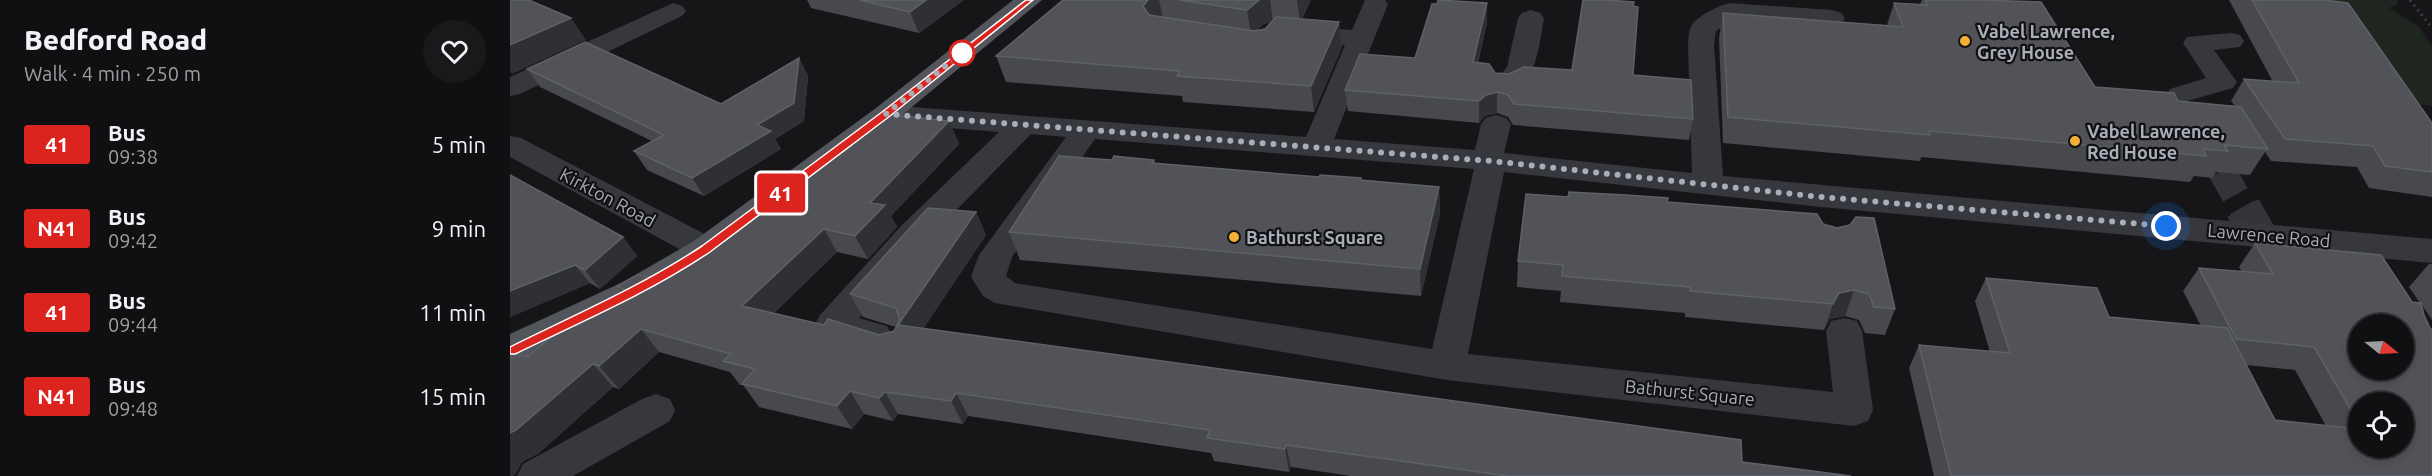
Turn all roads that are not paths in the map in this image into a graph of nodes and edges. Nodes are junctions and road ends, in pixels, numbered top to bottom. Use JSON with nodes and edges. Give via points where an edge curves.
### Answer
{"nodes":[{"id":1,"x":1029,"y":0,"type":"edge"},
{"id":2,"x":1375,"y":4,"type":"dead end"},
{"id":3,"x":673,"y":11,"type":"dead end"},
{"id":4,"x":1532,"y":18,"type":"dead end"},
{"id":5,"x":1832,"y":18,"type":"dead end"},
{"id":6,"x":1273,"y":32,"type":"edge"},
{"id":7,"x":1361,"y":38,"type":"junction"},
{"id":8,"x":2230,"y":41,"type":"dead end"},
{"id":9,"x":1505,"y":86,"type":"edge"},
{"id":10,"x":510,"y":88,"type":"edge"},
{"id":11,"x":2180,"y":95,"type":"dead end"},
{"id":12,"x":886,"y":114,"type":"junction"},
{"id":13,"x":1496,"y":124,"type":"dead end"},
{"id":14,"x":1023,"y":125,"type":"junction"},
{"id":15,"x":1086,"y":131,"type":"junction"},
{"id":16,"x":510,"y":145,"type":"edge"},
{"id":17,"x":1316,"y":148,"type":"junction"},
{"id":18,"x":1489,"y":161,"type":"junction"},
{"id":19,"x":1708,"y":185,"type":"junction"},
{"id":20,"x":1821,"y":197,"type":"junction"},
{"id":21,"x":1827,"y":230,"type":"edge"},
{"id":22,"x":2359,"y":244,"type":"junction"},
{"id":23,"x":706,"y":249,"type":"junction"},
{"id":24,"x":2432,"y":251,"type":"edge"},
{"id":25,"x":2379,"y":273,"type":"edge"},
{"id":26,"x":1844,"y":331,"type":"dead end"},
{"id":27,"x":893,"y":342,"type":"edge"},
{"id":28,"x":510,"y":350,"type":"edge"},
{"id":29,"x":1447,"y":366,"type":"junction"},
{"id":30,"x":656,"y":410,"type":"dead end"},
{"id":31,"x":537,"y":476,"type":"edge"}],
"edges":[{"from":1,"to":12,"type":"main road"},
{"from":2,"to":7,"type":"street"},
{"from":3,"to":10,"type":"street"},
{"from":4,"to":9,"type":"street","via":[[1520,69]]},
{"from":5,"to":19,"type":"street","via":[[1729,11],[1703,28]]},
{"from":6,"to":7,"type":"street"},
{"from":7,"to":17,"type":"street"},
{"from":8,"to":11,"type":"street","via":[[2196,43],[2223,82]]},
{"from":12,"to":14,"type":"street","name":"Lawrence Road"},
{"from":12,"to":23,"type":"main road"},
{"from":13,"to":18,"type":"street"},
{"from":14,"to":15,"type":"street","name":"Lawrence Road"},
{"from":14,"to":27,"type":"street","via":[[914,233],[833,324]]},
{"from":15,"to":17,"type":"street","name":"Lawrence Road"},
{"from":15,"to":29,"type":"street","name":"Bathurst Square","via":[[996,255],[988,277],[995,287],[1007,294]]},
{"from":16,"to":23,"type":"street","name":"Kirkton Road"},
{"from":17,"to":18,"type":"street","name":"Lawrence Road"},
{"from":18,"to":19,"type":"street","name":"Lawrence Road"},
{"from":18,"to":29,"type":"street"},
{"from":19,"to":20,"type":"street","name":"Lawrence Road"},
{"from":20,"to":21,"type":"street"},
{"from":20,"to":22,"type":"street","name":"Lawrence Road"},
{"from":22,"to":24,"type":"street","name":"Lawrence Road"},
{"from":22,"to":25,"type":"street"},
{"from":23,"to":28,"type":"main road","via":[[586,316]]},
{"from":26,"to":29,"type":"street","name":"Bathurst Square","via":[[1854,410]]},
{"from":30,"to":31,"type":"street"}]}
